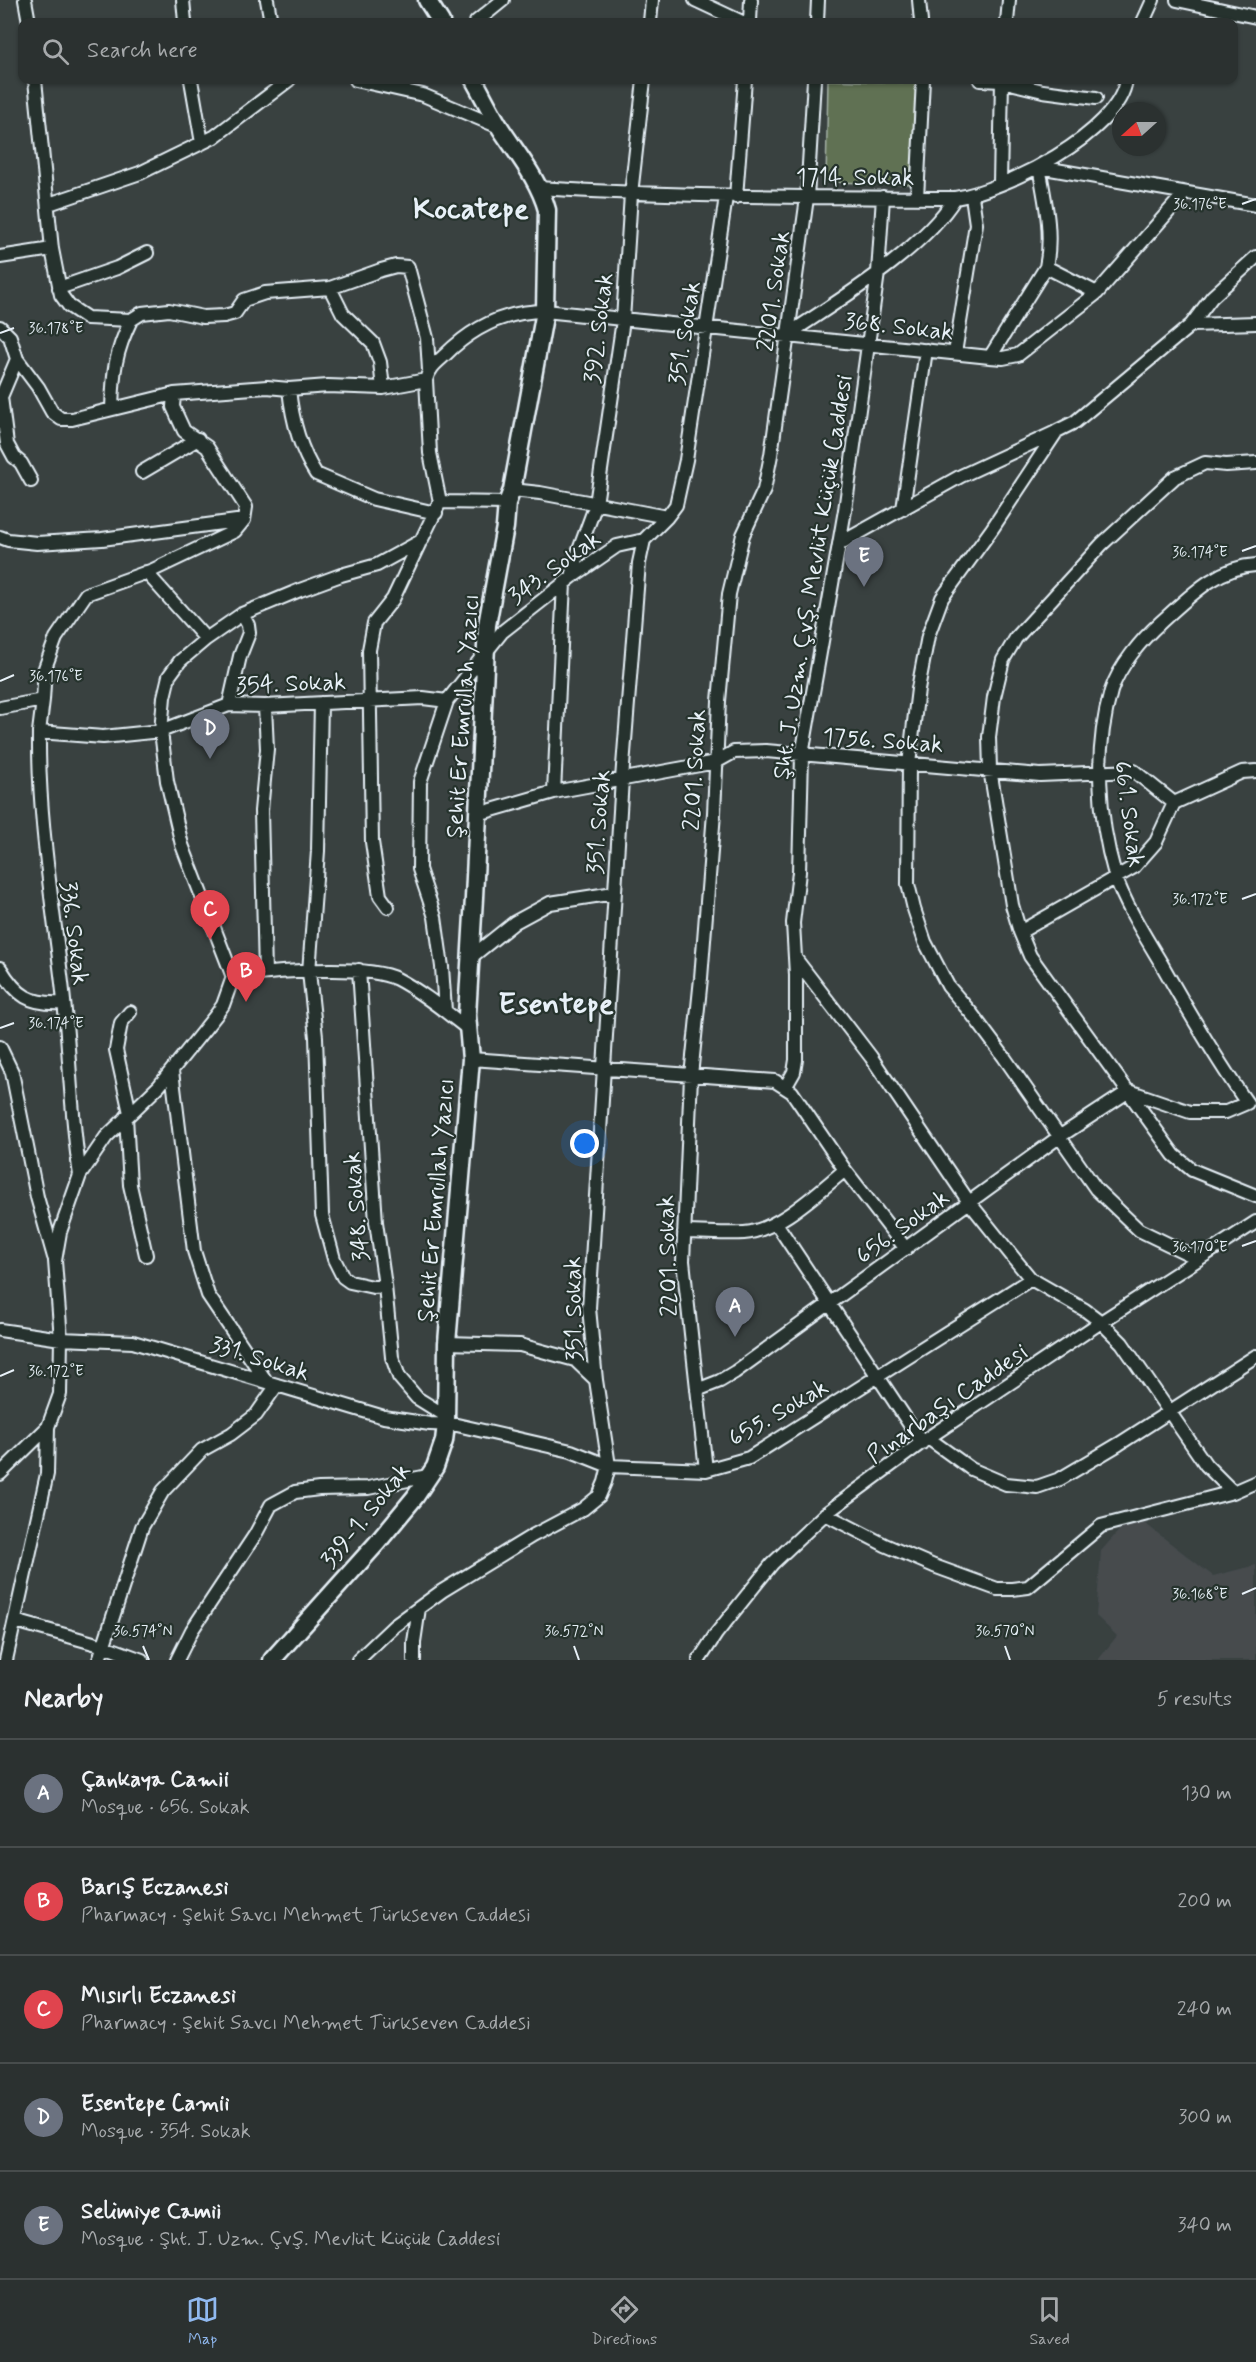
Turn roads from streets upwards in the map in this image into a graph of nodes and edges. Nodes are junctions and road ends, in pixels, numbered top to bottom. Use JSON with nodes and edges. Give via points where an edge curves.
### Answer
{"nodes":[{"id":1,"x":25,"y":0,"type":"edge"},
{"id":2,"x":183,"y":0,"type":"edge"},
{"id":3,"x":267,"y":0,"type":"edge"},
{"id":4,"x":427,"y":0,"type":"edge"},
{"id":5,"x":503,"y":0,"type":"edge"},
{"id":6,"x":652,"y":0,"type":"edge"},
{"id":7,"x":695,"y":0,"type":"edge"},
{"id":8,"x":752,"y":0,"type":"edge"},
{"id":9,"x":818,"y":0,"type":"edge"},
{"id":10,"x":920,"y":0,"type":"edge"},
{"id":11,"x":1009,"y":0,"type":"edge"},
{"id":12,"x":1153,"y":0,"type":"edge"},
{"id":13,"x":1177,"y":0,"type":"edge"},
{"id":14,"x":1256,"y":17,"type":"edge"},
{"id":15,"x":28,"y":18,"type":"edge"},
{"id":16,"x":185,"y":18,"type":"edge"},
{"id":17,"x":270,"y":18,"type":"edge"},
{"id":18,"x":438,"y":18,"type":"edge"},
{"id":19,"x":481,"y":18,"type":"edge"},
{"id":20,"x":650,"y":18,"type":"edge"},
{"id":21,"x":733,"y":18,"type":"edge"},
{"id":22,"x":750,"y":18,"type":"edge"},
{"id":23,"x":817,"y":18,"type":"edge"},
{"id":24,"x":921,"y":18,"type":"edge"},
{"id":25,"x":1007,"y":18,"type":"edge"},
{"id":26,"x":1145,"y":18,"type":"edge"},
{"id":27,"x":36,"y":84,"type":"edge"},
{"id":28,"x":192,"y":84,"type":"edge"},
{"id":29,"x":284,"y":84,"type":"edge"},
{"id":30,"x":374,"y":84,"type":"edge"},
{"id":31,"x":476,"y":84,"type":"edge"},
{"id":32,"x":644,"y":84,"type":"edge"},
{"id":33,"x":745,"y":84,"type":"edge"},
{"id":34,"x":814,"y":84,"type":"edge"},
{"id":35,"x":923,"y":84,"type":"edge"},
{"id":36,"x":1002,"y":84,"type":"edge"},
{"id":37,"x":1017,"y":84,"type":"edge"},
{"id":38,"x":1124,"y":84,"type":"edge"},
{"id":39,"x":1096,"y":98,"type":"dead end"},
{"id":40,"x":499,"y":127,"type":"junction"},
{"id":41,"x":202,"y":143,"type":"junction"},
{"id":42,"x":1038,"y":167,"type":"junction"},
{"id":43,"x":1000,"y":183,"type":"junction"},
{"id":44,"x":538,"y":188,"type":"junction"},
{"id":45,"x":631,"y":194,"type":"junction"},
{"id":46,"x":1184,"y":194,"type":"junction"},
{"id":47,"x":972,"y":196,"type":"junction"},
{"id":48,"x":731,"y":197,"type":"junction"},
{"id":49,"x":883,"y":197,"type":"junction"},
{"id":50,"x":807,"y":198,"type":"junction"},
{"id":51,"x":917,"y":198,"type":"junction"},
{"id":52,"x":955,"y":198,"type":"junction"},
{"id":53,"x":49,"y":204,"type":"junction"},
{"id":54,"x":1256,"y":205,"type":"edge"},
{"id":55,"x":52,"y":249,"type":"junction"},
{"id":56,"x":147,"y":253,"type":"dead end"},
{"id":57,"x":0,"y":257,"type":"edge"},
{"id":58,"x":1256,"y":258,"type":"edge"},
{"id":59,"x":1046,"y":267,"type":"junction"},
{"id":60,"x":879,"y":273,"type":"junction"},
{"id":61,"x":59,"y":288,"type":"junction"},
{"id":62,"x":330,"y":288,"type":"junction"},
{"id":63,"x":1097,"y":293,"type":"junction"},
{"id":64,"x":545,"y":311,"type":"junction"},
{"id":65,"x":131,"y":320,"type":"junction"},
{"id":66,"x":623,"y":320,"type":"junction"},
{"id":67,"x":1256,"y":323,"type":"edge"},
{"id":68,"x":1191,"y":325,"type":"junction"},
{"id":69,"x":0,"y":327,"type":"edge"},
{"id":70,"x":706,"y":329,"type":"junction"},
{"id":71,"x":788,"y":335,"type":"junction"},
{"id":72,"x":869,"y":344,"type":"junction"},
{"id":73,"x":926,"y":350,"type":"junction"},
{"id":74,"x":955,"y":353,"type":"junction"},
{"id":75,"x":990,"y":357,"type":"junction"},
{"id":76,"x":17,"y":359,"type":"junction"},
{"id":77,"x":427,"y":375,"type":"junction"},
{"id":78,"x":383,"y":388,"type":"junction"},
{"id":79,"x":289,"y":389,"type":"junction"},
{"id":80,"x":174,"y":394,"type":"junction"},
{"id":81,"x":112,"y":408,"type":"junction"},
{"id":82,"x":1057,"y":431,"type":"junction"},
{"id":83,"x":198,"y":439,"type":"junction"},
{"id":84,"x":1256,"y":463,"type":"edge"},
{"id":85,"x":142,"y":472,"type":"dead end"},
{"id":86,"x":31,"y":481,"type":"dead end"},
{"id":87,"x":510,"y":496,"type":"junction"},
{"id":88,"x":596,"y":504,"type":"junction"},
{"id":89,"x":438,"y":508,"type":"junction"},
{"id":90,"x":903,"y":509,"type":"junction"},
{"id":91,"x":668,"y":517,"type":"junction"},
{"id":92,"x":244,"y":520,"type":"junction"},
{"id":93,"x":0,"y":537,"type":"edge"},
{"id":94,"x":644,"y":540,"type":"junction"},
{"id":95,"x":421,"y":541,"type":"junction"},
{"id":96,"x":838,"y":544,"type":"junction"},
{"id":97,"x":1256,"y":565,"type":"edge"},
{"id":98,"x":146,"y":572,"type":"junction"},
{"id":99,"x":568,"y":580,"type":"junction"},
{"id":100,"x":242,"y":614,"type":"junction"},
{"id":101,"x":206,"y":639,"type":"junction"},
{"id":102,"x":486,"y":651,"type":"junction"},
{"id":103,"x":43,"y":700,"type":"junction"},
{"id":104,"x":369,"y":701,"type":"junction"},
{"id":105,"x":447,"y":701,"type":"junction"},
{"id":106,"x":321,"y":703,"type":"junction"},
{"id":107,"x":229,"y":705,"type":"junction"},
{"id":108,"x":265,"y":706,"type":"junction"},
{"id":109,"x":0,"y":708,"type":"edge"},
{"id":110,"x":161,"y":731,"type":"junction"},
{"id":111,"x":39,"y":732,"type":"junction"},
{"id":112,"x":802,"y":755,"type":"junction"},
{"id":113,"x":716,"y":762,"type":"junction"},
{"id":114,"x":909,"y":764,"type":"junction"},
{"id":115,"x":990,"y":769,"type":"junction"},
{"id":116,"x":1256,"y":771,"type":"edge"},
{"id":117,"x":1099,"y":772,"type":"junction"},
{"id":118,"x":622,"y":778,"type":"junction"},
{"id":119,"x":554,"y":792,"type":"junction"},
{"id":120,"x":1174,"y":803,"type":"junction"},
{"id":121,"x":478,"y":814,"type":"junction"},
{"id":122,"x":1116,"y":876,"type":"junction"},
{"id":123,"x":614,"y":893,"type":"junction"},
{"id":124,"x":388,"y":907,"type":"dead end"},
{"id":125,"x":1020,"y":933,"type":"junction"},
{"id":126,"x":470,"y":958,"type":"junction"},
{"id":127,"x":795,"y":958,"type":"junction"},
{"id":128,"x":0,"y":968,"type":"edge"},
{"id":129,"x":359,"y":970,"type":"junction"},
{"id":130,"x":309,"y":972,"type":"junction"},
{"id":131,"x":265,"y":973,"type":"junction"},
{"id":132,"x":233,"y":977,"type":"junction"},
{"id":133,"x":63,"y":1003,"type":"junction"},
{"id":134,"x":445,"y":1011,"type":"junction"},
{"id":135,"x":130,"y":1012,"type":"dead end"},
{"id":136,"x":468,"y":1029,"type":"junction"},
{"id":137,"x":0,"y":1047,"type":"edge"},
{"id":138,"x":471,"y":1059,"type":"junction"},
{"id":139,"x":604,"y":1070,"type":"junction"},
{"id":140,"x":171,"y":1071,"type":"junction"},
{"id":141,"x":691,"y":1076,"type":"junction"},
{"id":142,"x":786,"y":1086,"type":"junction"},
{"id":143,"x":1129,"y":1091,"type":"junction"},
{"id":144,"x":128,"y":1115,"type":"junction"},
{"id":145,"x":1059,"y":1137,"type":"junction"},
{"id":146,"x":845,"y":1170,"type":"junction"},
{"id":147,"x":80,"y":1175,"type":"junction"},
{"id":148,"x":1256,"y":1196,"type":"edge"},
{"id":149,"x":969,"y":1202,"type":"junction"},
{"id":150,"x":1256,"y":1222,"type":"edge"},
{"id":151,"x":776,"y":1223,"type":"junction"},
{"id":152,"x":684,"y":1232,"type":"junction"},
{"id":153,"x":906,"y":1249,"type":"junction"},
{"id":154,"x":146,"y":1255,"type":"dead end"},
{"id":155,"x":1199,"y":1259,"type":"junction"},
{"id":156,"x":55,"y":1261,"type":"junction"},
{"id":157,"x":1031,"y":1279,"type":"junction"},
{"id":158,"x":385,"y":1286,"type":"junction"},
{"id":159,"x":830,"y":1303,"type":"junction"},
{"id":160,"x":1101,"y":1322,"type":"junction"},
{"id":161,"x":0,"y":1330,"type":"edge"},
{"id":162,"x":61,"y":1339,"type":"junction"},
{"id":163,"x":447,"y":1343,"type":"junction"},
{"id":164,"x":1256,"y":1356,"type":"edge"},
{"id":165,"x":879,"y":1376,"type":"junction"},
{"id":166,"x":596,"y":1380,"type":"junction"},
{"id":167,"x":272,"y":1383,"type":"junction"},
{"id":168,"x":697,"y":1390,"type":"junction"},
{"id":169,"x":1170,"y":1413,"type":"junction"},
{"id":170,"x":446,"y":1420,"type":"junction"},
{"id":171,"x":48,"y":1428,"type":"junction"},
{"id":172,"x":925,"y":1440,"type":"junction"},
{"id":173,"x":609,"y":1466,"type":"junction"},
{"id":174,"x":706,"y":1470,"type":"junction"},
{"id":175,"x":0,"y":1474,"type":"edge"},
{"id":176,"x":428,"y":1476,"type":"junction"},
{"id":177,"x":1256,"y":1482,"type":"edge"},
{"id":178,"x":1233,"y":1492,"type":"junction"},
{"id":179,"x":825,"y":1514,"type":"junction"},
{"id":180,"x":418,"y":1608,"type":"junction"},
{"id":181,"x":15,"y":1621,"type":"junction"},
{"id":182,"x":104,"y":1646,"type":"junction"},
{"id":183,"x":6,"y":1660,"type":"edge"},
{"id":184,"x":99,"y":1660,"type":"edge"},
{"id":185,"x":142,"y":1660,"type":"edge"},
{"id":186,"x":177,"y":1660,"type":"edge"},
{"id":187,"x":272,"y":1660,"type":"edge"},
{"id":188,"x":358,"y":1660,"type":"edge"},
{"id":189,"x":414,"y":1660,"type":"edge"},
{"id":190,"x":699,"y":1660,"type":"edge"}],
"edges":[{"from":1,"to":15,"type":"street"},
{"from":2,"to":16,"type":"street"},
{"from":3,"to":17,"type":"street"},
{"from":4,"to":18,"type":"street"},
{"from":5,"to":19,"type":"street"},
{"from":6,"to":20,"type":"street"},
{"from":7,"to":21,"type":"street"},
{"from":8,"to":22,"type":"street"},
{"from":9,"to":23,"type":"street"},
{"from":10,"to":24,"type":"street"},
{"from":11,"to":25,"type":"street"},
{"from":12,"to":26,"type":"street"},
{"from":13,"to":14,"type":"street"},
{"from":27,"to":53,"type":"street"},
{"from":28,"to":41,"type":"street"},
{"from":29,"to":41,"type":"street"},
{"from":30,"to":40,"type":"street","via":[[423,95]]},
{"from":31,"to":40,"type":"street","name":"Şehit Er Emrullah Yazıcı"},
{"from":32,"to":45,"type":"street","name":"392. Sokak"},
{"from":33,"to":48,"type":"street","name":"351. Sokak"},
{"from":34,"to":50,"type":"street","name":"2201. Sokak"},
{"from":35,"to":51,"type":"street"},
{"from":36,"to":43,"type":"street"},
{"from":37,"to":39,"type":"street"},
{"from":38,"to":42,"type":"street","name":"1714. Sokak","via":[[1106,118]]},
{"from":40,"to":44,"type":"street","name":"Şehit Er Emrullah Yazıcı"},
{"from":41,"to":53,"type":"street","via":[[140,173]]},
{"from":42,"to":43,"type":"street","name":"1714. Sokak"},
{"from":42,"to":46,"type":"street"},
{"from":42,"to":59,"type":"street","via":[[1049,219]]},
{"from":43,"to":47,"type":"street","name":"1714. Sokak"},
{"from":44,"to":45,"type":"street","name":"1714. Sokak"},
{"from":44,"to":64,"type":"street","name":"Şehit Er Emrullah Yazıcı","via":[[547,210]]},
{"from":45,"to":48,"type":"street","name":"1714. Sokak"},
{"from":45,"to":66,"type":"street","name":"392. Sokak"},
{"from":46,"to":54,"type":"street"},
{"from":46,"to":63,"type":"street","name":"368. Sokak"},
{"from":47,"to":52,"type":"street","name":"1714. Sokak"},
{"from":47,"to":74,"type":"street","via":[[976,224]]},
{"from":48,"to":50,"type":"street","name":"1714. Sokak"},
{"from":48,"to":70,"type":"street","name":"351. Sokak"},
{"from":49,"to":50,"type":"street","name":"1714. Sokak"},
{"from":49,"to":51,"type":"street","name":"1714. Sokak"},
{"from":49,"to":60,"type":"street","name":"Şht. J. Uzm. Çvş. Mevlüt Küçük Caddesi"},
{"from":50,"to":71,"type":"street","name":"2201. Sokak"},
{"from":51,"to":52,"type":"street","name":"1714. Sokak"},
{"from":52,"to":60,"type":"street","via":[[927,232]]},
{"from":53,"to":55,"type":"street"},
{"from":55,"to":57,"type":"street"},
{"from":55,"to":61,"type":"street"},
{"from":56,"to":61,"type":"street"},
{"from":58,"to":68,"type":"street","via":[[1212,297]]},
{"from":59,"to":63,"type":"street"},
{"from":59,"to":75,"type":"street"},
{"from":60,"to":71,"type":"street"},
{"from":60,"to":72,"type":"street","name":"Şht. J. Uzm. Çvş. Mevlüt Küçük Caddesi"},
{"from":61,"to":65,"type":"street","via":[[69,306],[87,318]]},
{"from":62,"to":65,"type":"street","via":[[265,292],[244,300],[235,313],[224,316],[155,310]]},
{"from":62,"to":77,"type":"street","via":[[381,270],[408,267],[427,338]]},
{"from":62,"to":78,"type":"street","via":[[343,315],[373,343]]},
{"from":63,"to":75,"type":"street","name":"368. Sokak","via":[[1018,354]]},
{"from":64,"to":66,"type":"street","name":"368. Sokak"},
{"from":64,"to":77,"type":"street","name":"368. Sokak","via":[[528,311],[472,331]]},
{"from":64,"to":87,"type":"street","name":"Şehit Er Emrullah Yazıcı"},
{"from":65,"to":81,"type":"street","via":[[114,368]]},
{"from":66,"to":70,"type":"street","name":"368. Sokak"},
{"from":66,"to":88,"type":"street","name":"392. Sokak"},
{"from":67,"to":68,"type":"street"},
{"from":68,"to":82,"type":"street","via":[[1075,422]]},
{"from":69,"to":76,"type":"street","via":[[10,337]]},
{"from":70,"to":71,"type":"street","name":"368. Sokak"},
{"from":70,"to":91,"type":"street","name":"351. Sokak","via":[[686,460],[676,505]]},
{"from":71,"to":72,"type":"street","name":"368. Sokak"},
{"from":71,"to":113,"type":"street","name":"2201. Sokak","via":[[764,490],[743,535],[729,594]]},
{"from":72,"to":73,"type":"street","name":"368. Sokak"},
{"from":72,"to":96,"type":"street","name":"Şht. J. Uzm. Çvş. Mevlüt Küçük Caddesi"},
{"from":73,"to":74,"type":"street","name":"368. Sokak"},
{"from":73,"to":90,"type":"street"},
{"from":74,"to":75,"type":"street","name":"368. Sokak"},
{"from":76,"to":81,"type":"street","via":[[52,412],[61,419]]},
{"from":76,"to":86,"type":"street","via":[[1,397],[7,444]]},
{"from":77,"to":78,"type":"street"},
{"from":77,"to":89,"type":"street","via":[[430,453]]},
{"from":78,"to":79,"type":"street"},
{"from":79,"to":80,"type":"street"},
{"from":79,"to":89,"type":"street","via":[[295,429],[316,474],[374,499]]},
{"from":80,"to":81,"type":"street"},
{"from":80,"to":83,"type":"street","via":[[172,407],[184,431]]},
{"from":82,"to":90,"type":"street","via":[[961,476]]},
{"from":82,"to":114,"type":"street","via":[[942,598],[926,647]]},
{"from":83,"to":85,"type":"street"},
{"from":83,"to":92,"type":"street","via":[[246,507]]},
{"from":84,"to":115,"type":"street","via":[[1205,463],[1175,477],[1102,544],[1016,638],[1003,660],[994,697]]},
{"from":87,"to":88,"type":"street","via":[[540,493]]},
{"from":87,"to":89,"type":"street"},
{"from":87,"to":102,"type":"street","name":"Şehit Er Emrullah Yazıcı"},
{"from":88,"to":91,"type":"street"},
{"from":88,"to":99,"type":"street","name":"392. Sokak"},
{"from":89,"to":95,"type":"street"},
{"from":90,"to":96,"type":"street"},
{"from":91,"to":94,"type":"street","name":"351. Sokak"},
{"from":92,"to":93,"type":"street","via":[[102,539],[37,543]]},
{"from":92,"to":98,"type":"street","via":[[235,531]]},
{"from":94,"to":99,"type":"street","name":"343. Sokak","via":[[617,546]]},
{"from":94,"to":118,"type":"street","name":"351. Sokak"},
{"from":95,"to":100,"type":"street","via":[[377,565]]},
{"from":95,"to":104,"type":"street","via":[[393,599],[374,623],[369,650]]},
{"from":96,"to":112,"type":"street","name":"Şht. J. Uzm. Çvş. Mevlüt Küçük Caddesi"},
{"from":97,"to":117,"type":"street","name":"661. Sokak","via":[[1239,566],[1209,581],[1156,626],[1122,668],[1111,690]]},
{"from":98,"to":101,"type":"street"},
{"from":98,"to":103,"type":"street","via":[[86,594],[56,638],[45,668]]},
{"from":99,"to":102,"type":"street","name":"343. Sokak","via":[[501,633]]},
{"from":99,"to":119,"type":"street","name":"392. Sokak"},
{"from":100,"to":101,"type":"street"},
{"from":100,"to":107,"type":"street","via":[[249,633]]},
{"from":101,"to":110,"type":"street","via":[[169,676]]},
{"from":102,"to":105,"type":"street","name":"343. Sokak"},
{"from":102,"to":121,"type":"street","name":"Şehit Er Emrullah Yazıcı"},
{"from":103,"to":109,"type":"street"},
{"from":103,"to":111,"type":"street"},
{"from":104,"to":105,"type":"street","name":"354. Sokak"},
{"from":104,"to":106,"type":"street","name":"354. Sokak"},
{"from":104,"to":124,"type":"street","via":[[372,842],[380,896]]},
{"from":105,"to":134,"type":"street","name":"343. Sokak","via":[[420,782],[419,869],[435,917]]},
{"from":106,"to":108,"type":"street","name":"354. Sokak"},
{"from":106,"to":130,"type":"street","via":[[318,851]]},
{"from":107,"to":108,"type":"street","name":"354. Sokak"},
{"from":107,"to":110,"type":"street","name":"354. Sokak"},
{"from":108,"to":131,"type":"street","via":[[267,749],[261,811]]},
{"from":110,"to":111,"type":"street","name":"354. Sokak","via":[[103,737]]},
{"from":110,"to":132,"type":"street","via":[[167,781],[182,844]]},
{"from":111,"to":133,"type":"street","name":"336. Sokak","via":[[42,829]]},
{"from":112,"to":113,"type":"street","name":"1756. Sokak","via":[[734,752]]},
{"from":112,"to":114,"type":"street","name":"1756. Sokak"},
{"from":112,"to":127,"type":"street","name":"Şht. J. Uzm. Çvş. Mevlüt Küçük Caddesi","via":[[799,872],[793,923]]},
{"from":113,"to":118,"type":"street","name":"1756. Sokak"},
{"from":113,"to":141,"type":"street","name":"2201. Sokak"},
{"from":114,"to":115,"type":"street","name":"1756. Sokak"},
{"from":114,"to":145,"type":"street","via":[[908,884],[925,942],[948,986],[998,1048]]},
{"from":115,"to":117,"type":"street","name":"1756. Sokak","via":[[1040,775]]},
{"from":115,"to":125,"type":"street"},
{"from":116,"to":120,"type":"street","via":[[1242,772]]},
{"from":117,"to":120,"type":"street","name":"1756. Sokak","via":[[1134,771]]},
{"from":117,"to":122,"type":"street","name":"661. Sokak"},
{"from":118,"to":119,"type":"street","name":"1756. Sokak"},
{"from":118,"to":123,"type":"street","name":"351. Sokak"},
{"from":119,"to":121,"type":"street","name":"1756. Sokak"},
{"from":120,"to":122,"type":"street","via":[[1156,842],[1134,867]]},
{"from":121,"to":126,"type":"street","name":"Şehit Er Emrullah Yazıcı"},
{"from":122,"to":125,"type":"street"},
{"from":122,"to":143,"type":"street","name":"661. Sokak","via":[[1195,1024],[1247,1103],[1226,1112],[1190,1112]]},
{"from":123,"to":126,"type":"street","via":[[550,903],[515,922]]},
{"from":123,"to":139,"type":"street","name":"351. Sokak"},
{"from":125,"to":143,"type":"street","via":[[1030,956]]},
{"from":126,"to":136,"type":"street","name":"Şehit Er Emrullah Yazıcı"},
{"from":127,"to":142,"type":"street","name":"Şht. J. Uzm. Çvş. Mevlüt Küçük Caddesi","via":[[795,1059],[794,1072]]},
{"from":127,"to":149,"type":"street","via":[[871,1058]]},
{"from":128,"to":133,"type":"street","via":[[12,988],[32,1000]]},
{"from":129,"to":130,"type":"street"},
{"from":129,"to":134,"type":"street","via":[[395,978]]},
{"from":129,"to":158,"type":"street","name":"348. Sokak","via":[[376,1222]]},
{"from":130,"to":131,"type":"street"},
{"from":130,"to":158,"type":"street","via":[[322,1215],[328,1241],[343,1277],[373,1287]]},
{"from":131,"to":132,"type":"street"},
{"from":132,"to":140,"type":"street","via":[[223,1005]]},
{"from":133,"to":147,"type":"street","name":"336. Sokak"},
{"from":134,"to":136,"type":"street"},
{"from":135,"to":144,"type":"street","via":[[121,1023],[116,1050]]},
{"from":136,"to":138,"type":"street","name":"Şehit Er Emrullah Yazıcı"},
{"from":137,"to":156,"type":"street","via":[[12,1072],[37,1197]]},
{"from":138,"to":139,"type":"street"},
{"from":138,"to":163,"type":"street","name":"Şehit Er Emrullah Yazıcı"},
{"from":139,"to":141,"type":"street"},
{"from":139,"to":166,"type":"street","name":"351. Sokak","via":[[589,1308]]},
{"from":140,"to":144,"type":"street"},
{"from":140,"to":167,"type":"street","via":[[194,1251],[208,1295]]},
{"from":141,"to":142,"type":"street","via":[[775,1081]]},
{"from":141,"to":152,"type":"street","name":"2201. Sokak"},
{"from":142,"to":146,"type":"street"},
{"from":143,"to":145,"type":"street","name":"656. Sokak"},
{"from":143,"to":148,"type":"street","via":[[1174,1155],[1192,1170]]},
{"from":144,"to":147,"type":"street","via":[[106,1137]]},
{"from":144,"to":154,"type":"street","via":[[130,1185]]},
{"from":145,"to":149,"type":"street","name":"656. Sokak"},
{"from":145,"to":155,"type":"street","via":[[1096,1189],[1139,1230]]},
{"from":146,"to":151,"type":"street"},
{"from":146,"to":153,"type":"street"},
{"from":147,"to":156,"type":"street","via":[[60,1232]]},
{"from":149,"to":153,"type":"street","name":"656. Sokak"},
{"from":149,"to":157,"type":"street"},
{"from":150,"to":155,"type":"street","name":"Pınarbaşı Caddesi"},
{"from":151,"to":152,"type":"street","via":[[746,1233]]},
{"from":151,"to":159,"type":"street"},
{"from":152,"to":168,"type":"street","name":"2201. Sokak","via":[[683,1261]]},
{"from":153,"to":159,"type":"street","name":"656. Sokak"},
{"from":155,"to":160,"type":"street","name":"Pınarbaşı Caddesi"},
{"from":156,"to":162,"type":"street"},
{"from":157,"to":160,"type":"street"},
{"from":157,"to":165,"type":"street","name":"655. Sokak"},
{"from":158,"to":170,"type":"street","name":"348. Sokak","via":[[392,1357],[399,1377],[417,1398]]},
{"from":159,"to":165,"type":"street"},
{"from":159,"to":168,"type":"street","name":"656. Sokak","via":[[720,1381]]},
{"from":160,"to":169,"type":"street","via":[[1122,1342]]},
{"from":160,"to":172,"type":"street","name":"Pınarbaşı Caddesi"},
{"from":161,"to":162,"type":"street","name":"331. Sokak"},
{"from":162,"to":167,"type":"street","name":"331. Sokak","via":[[133,1342]]},
{"from":162,"to":171,"type":"street","via":[[60,1394]]},
{"from":163,"to":166,"type":"street","via":[[520,1345],[575,1360]]},
{"from":163,"to":170,"type":"street","name":"339-1. Sokak"},
{"from":164,"to":169,"type":"street"},
{"from":165,"to":172,"type":"street"},
{"from":165,"to":174,"type":"street","name":"655. Sokak","via":[[749,1458]]},
{"from":166,"to":173,"type":"street","name":"351. Sokak"},
{"from":167,"to":170,"type":"street","name":"331. Sokak","via":[[384,1416],[430,1424]]},
{"from":167,"to":182,"type":"street","via":[[256,1415],[202,1450],[163,1491],[142,1527]]},
{"from":168,"to":174,"type":"street","name":"2201. Sokak"},
{"from":169,"to":172,"type":"street","via":[[1060,1479],[1038,1487],[1006,1484],[971,1469]]},
{"from":169,"to":178,"type":"street","via":[[1206,1465]]},
{"from":170,"to":173,"type":"street","name":"655. Sokak","via":[[571,1451]]},
{"from":170,"to":176,"type":"street","name":"339-1. Sokak","via":[[444,1441]]},
{"from":171,"to":175,"type":"street"},
{"from":171,"to":181,"type":"street","via":[[47,1474]]},
{"from":172,"to":179,"type":"street","name":"Pınarbaşı Caddesi"},
{"from":173,"to":174,"type":"street","name":"655. Sokak"},
{"from":173,"to":180,"type":"street","via":[[598,1496],[583,1509],[531,1536]]},
{"from":176,"to":186,"type":"street","via":[[368,1488],[295,1492],[271,1505]]},
{"from":176,"to":187,"type":"street","name":"339-1. Sokak","via":[[377,1543]]},
{"from":177,"to":178,"type":"street"},
{"from":178,"to":179,"type":"street","via":[[1101,1526],[1028,1587],[997,1589],[885,1545]]},
{"from":179,"to":190,"type":"street","name":"Pınarbaşı Caddesi","via":[[772,1564]]},
{"from":180,"to":188,"type":"street"},
{"from":180,"to":189,"type":"street"},
{"from":181,"to":182,"type":"street"},
{"from":181,"to":183,"type":"street"},
{"from":182,"to":184,"type":"street"},
{"from":182,"to":185,"type":"street"}]}
